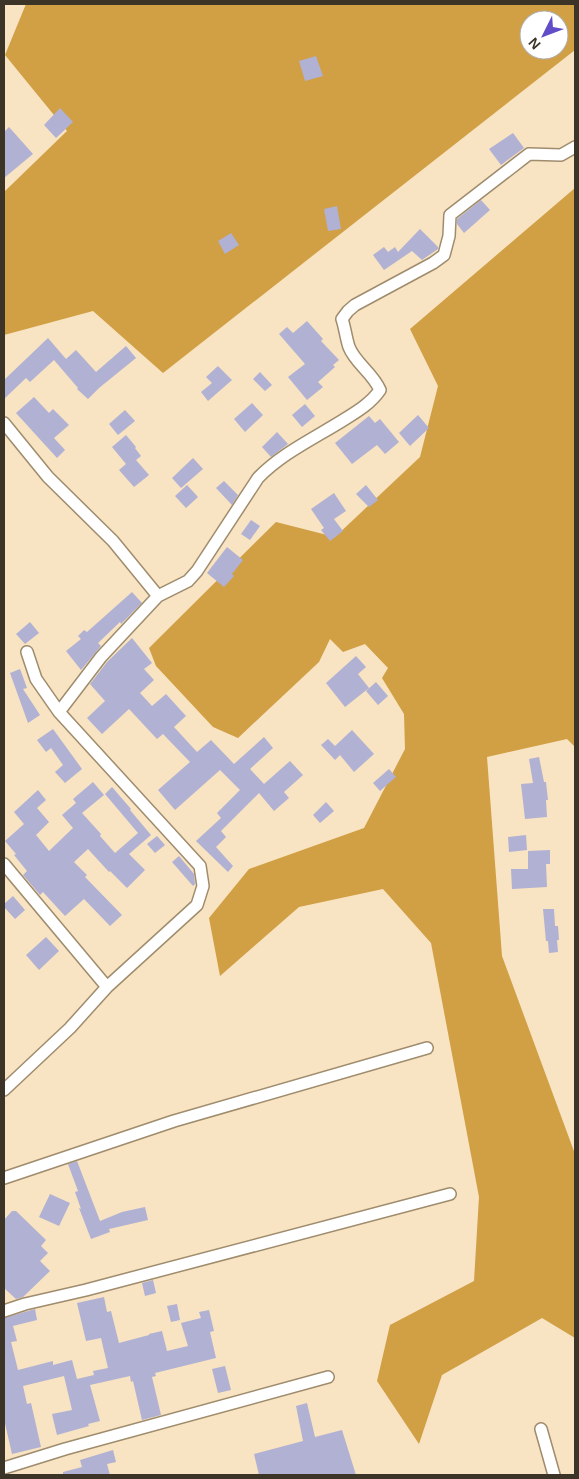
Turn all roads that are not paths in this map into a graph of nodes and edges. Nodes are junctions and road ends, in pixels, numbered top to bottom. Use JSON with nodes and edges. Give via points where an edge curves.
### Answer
{"nodes":[{"id":1,"x":575,"y":147,"type":"edge"},
{"id":2,"x":4,"y":423,"type":"edge"},
{"id":3,"x":158,"y":596,"type":"junction"},
{"id":4,"x":27,"y":652,"type":"dead end"},
{"id":5,"x":59,"y":712,"type":"junction"},
{"id":6,"x":4,"y":864,"type":"edge"},
{"id":7,"x":107,"y":987,"type":"junction"},
{"id":8,"x":427,"y":1048,"type":"dead end"},
{"id":9,"x":4,"y":1090,"type":"edge"},
{"id":10,"x":4,"y":1178,"type":"edge"},
{"id":11,"x":450,"y":1194,"type":"dead end"},
{"id":12,"x":4,"y":1311,"type":"edge"},
{"id":13,"x":328,"y":1377,"type":"dead end"},
{"id":14,"x":541,"y":1429,"type":"dead end"},
{"id":15,"x":4,"y":1468,"type":"edge"},
{"id":16,"x":554,"y":1475,"type":"edge"}],
"edges":[{"from":1,"to":3,"type":"street","via":[[561,155],[529,154],[522,159],[450,215],[444,255],[348,311],[342,319],[349,348],[380,390],[349,417],[267,469],[197,572],[188,581]]},
{"from":2,"to":3,"type":"street","via":[[48,478],[113,541]]},
{"from":3,"to":5,"type":"street","via":[[101,657]]},
{"from":4,"to":5,"type":"street","via":[[36,679]]},
{"from":5,"to":7,"type":"street","via":[[200,866],[203,886],[197,905]]},
{"from":6,"to":7,"type":"street"},
{"from":7,"to":9,"type":"street","via":[[70,1028]]},
{"from":8,"to":10,"type":"street","via":[[174,1121]]},
{"from":11,"to":12,"type":"street"},
{"from":13,"to":15,"type":"street"},
{"from":14,"to":16,"type":"street"}]}
